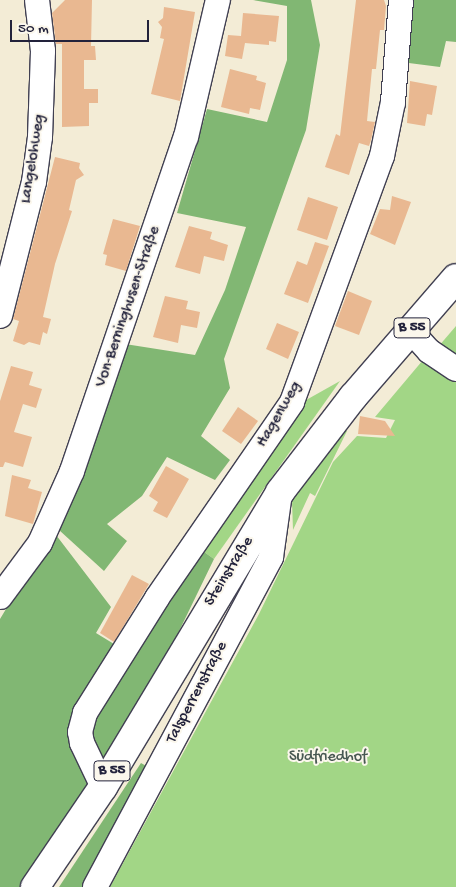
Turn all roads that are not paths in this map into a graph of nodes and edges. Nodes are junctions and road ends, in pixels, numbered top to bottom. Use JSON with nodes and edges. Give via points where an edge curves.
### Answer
{"nodes":[{"id":1,"x":37,"y":0,"type":"edge"},
{"id":2,"x":218,"y":0,"type":"edge"},
{"id":3,"x":401,"y":0,"type":"edge"},
{"id":4,"x":456,"y":278,"type":"edge"},
{"id":5,"x":0,"y":316,"type":"edge"},
{"id":6,"x":410,"y":330,"type":"junction"},
{"id":7,"x":456,"y":369,"type":"edge"},
{"id":8,"x":280,"y":492,"type":"junction"},
{"id":9,"x":0,"y":596,"type":"edge"},
{"id":10,"x":103,"y":787,"type":"junction"},
{"id":11,"x":35,"y":887,"type":"edge"},
{"id":12,"x":95,"y":887,"type":"edge"}],
"edges":[{"from":1,"to":5,"type":"street","name":"Langelohweg","via":[[43,51],[40,137],[34,182]]},
{"from":2,"to":9,"type":"street","name":"Von-Berninghusen-Straße","via":[[186,138],[72,471],[40,543]]},
{"from":3,"to":10,"type":"street","name":"Hagenweg","via":[[393,102],[382,156],[292,402],[157,598],[85,713],[80,732],[82,743]]},
{"from":4,"to":6,"type":"main road","name":"Steinstraße","number":"B 55"},
{"from":6,"to":7,"type":"street","via":[[437,357]]},
{"from":6,"to":8,"type":"main road","name":"Steinstraße","number":"B 55","via":[[336,418]]},
{"from":8,"to":10,"type":"main road","name":"Steinstraße","number":"B 55"},
{"from":8,"to":12,"type":"street","name":"Talsperrenstraße","via":[[271,557]]},
{"from":10,"to":11,"type":"main road","name":"Steinstraße","number":"B 55"}]}
